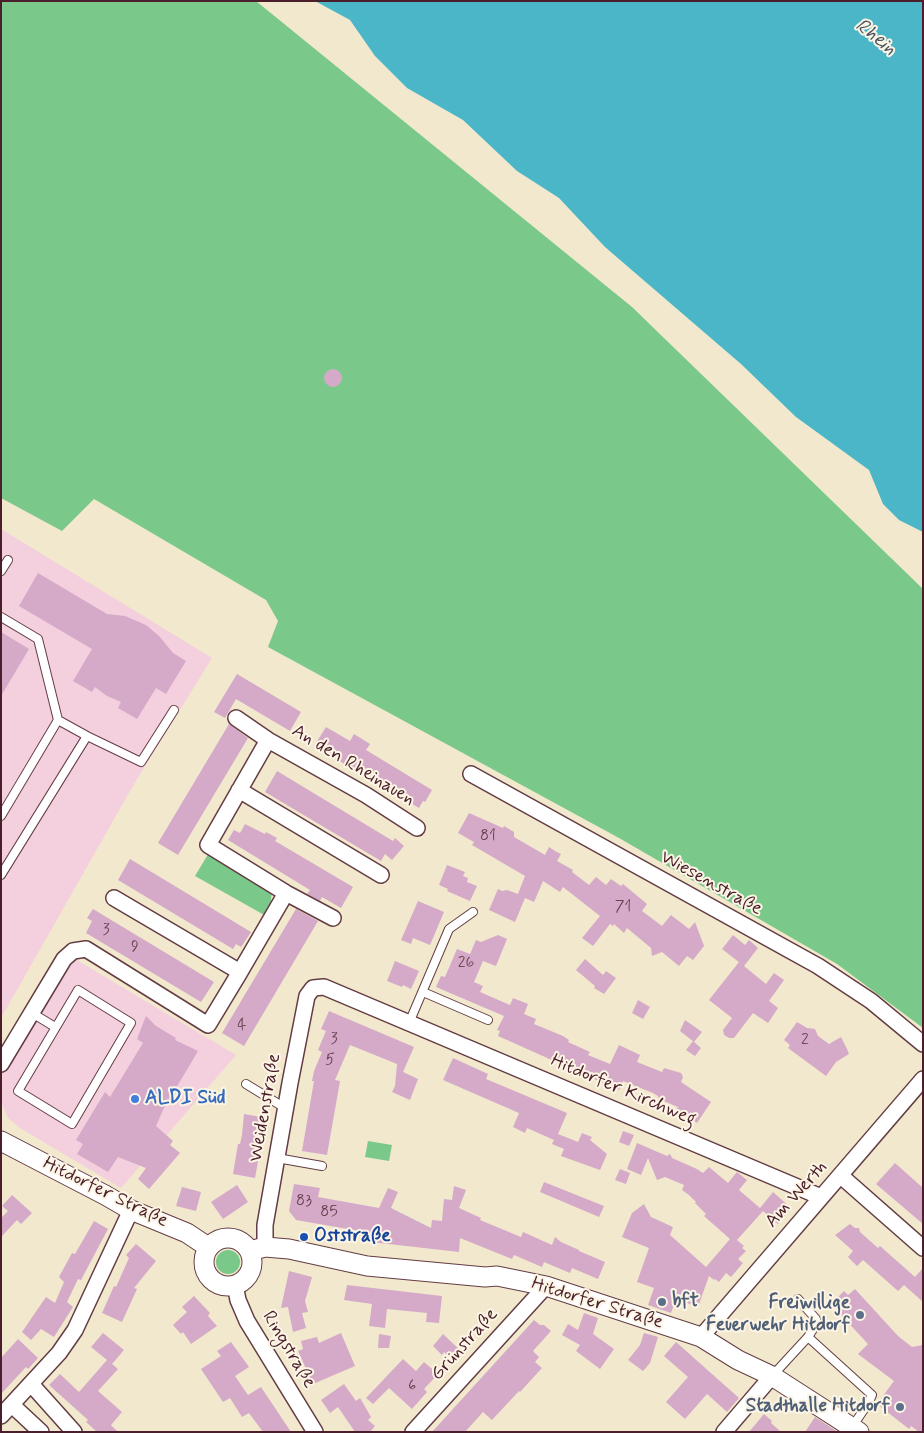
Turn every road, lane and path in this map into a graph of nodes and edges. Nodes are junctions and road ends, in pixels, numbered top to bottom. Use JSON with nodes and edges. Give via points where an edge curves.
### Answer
{"nodes":[{"id":1,"x":8,"y":560,"type":"dead end"},
{"id":2,"x":1,"y":571,"type":"edge"},
{"id":3,"x":1,"y":617,"type":"edge"},
{"id":4,"x":174,"y":710,"type":"dead end"},
{"id":5,"x":236,"y":718,"type":"dead end"},
{"id":6,"x":58,"y":720,"type":"junction"},
{"id":7,"x":86,"y":736,"type":"junction"},
{"id":8,"x":268,"y":740,"type":"junction"},
{"id":9,"x":471,"y":774,"type":"dead end"},
{"id":10,"x":239,"y":790,"type":"junction"},
{"id":11,"x":1,"y":816,"type":"edge"},
{"id":12,"x":417,"y":828,"type":"dead end"},
{"id":13,"x":1,"y":875,"type":"edge"},
{"id":14,"x":380,"y":875,"type":"dead end"},
{"id":15,"x":286,"y":892,"type":"junction"},
{"id":16,"x":114,"y":898,"type":"dead end"},
{"id":17,"x":473,"y":912,"type":"dead end"},
{"id":18,"x":333,"y":918,"type":"dead end"},
{"id":19,"x":240,"y":972,"type":"junction"},
{"id":20,"x":324,"y":987,"type":"joint"},
{"id":21,"x":423,"y":992,"type":"junction"},
{"id":22,"x":32,"y":1013,"type":"junction"},
{"id":23,"x":488,"y":1020,"type":"dead end"},
{"id":24,"x":409,"y":1023,"type":"junction"},
{"id":25,"x":55,"y":1027,"type":"junction"},
{"id":26,"x":923,"y":1044,"type":"edge"},
{"id":27,"x":1,"y":1064,"type":"edge"},
{"id":28,"x":923,"y":1080,"type":"edge"},
{"id":29,"x":246,"y":1084,"type":"dead end"},
{"id":30,"x":285,"y":1108,"type":"junction"},
{"id":31,"x":1,"y":1141,"type":"edge"},
{"id":32,"x":277,"y":1158,"type":"junction"},
{"id":33,"x":322,"y":1166,"type":"dead end"},
{"id":34,"x":841,"y":1176,"type":"junction"},
{"id":35,"x":821,"y":1197,"type":"junction"},
{"id":36,"x":131,"y":1210,"type":"junction"},
{"id":37,"x":208,"y":1248,"type":"junction"},
{"id":38,"x":923,"y":1248,"type":"edge"},
{"id":39,"x":257,"y":1249,"type":"junction"},
{"id":40,"x":235,"y":1285,"type":"junction"},
{"id":41,"x":546,"y":1286,"type":"junction"},
{"id":42,"x":798,"y":1299,"type":"dead end"},
{"id":43,"x":701,"y":1337,"type":"junction"},
{"id":44,"x":808,"y":1337,"type":"junction"},
{"id":45,"x":772,"y":1376,"type":"junction"},
{"id":46,"x":31,"y":1384,"type":"junction"},
{"id":47,"x":12,"y":1405,"type":"junction"},
{"id":48,"x":1,"y":1416,"type":"edge"},
{"id":49,"x":856,"y":1429,"type":"edge"},
{"id":50,"x":41,"y":1432,"type":"edge"},
{"id":51,"x":74,"y":1432,"type":"edge"},
{"id":52,"x":315,"y":1432,"type":"edge"},
{"id":53,"x":413,"y":1432,"type":"edge"},
{"id":54,"x":724,"y":1432,"type":"edge"}],
"edges":[{"from":1,"to":2,"type":"lane"},
{"from":3,"to":6,"type":"lane","via":[[38,639]]},
{"from":4,"to":7,"type":"lane","via":[[141,762]]},
{"from":5,"to":8,"type":"street","name":"An den Rheinauen"},
{"from":6,"to":7,"type":"lane"},
{"from":6,"to":11,"type":"lane"},
{"from":7,"to":13,"type":"lane"},
{"from":8,"to":10,"type":"street","name":"An den Rheinauen"},
{"from":8,"to":12,"type":"street","name":"An den Rheinauen"},
{"from":9,"to":26,"type":"street","name":"Wiesenstraße","via":[[818,966],[871,1001]]},
{"from":10,"to":14,"type":"street"},
{"from":10,"to":15,"type":"street","name":"An den Rheinauen","via":[[208,845]]},
{"from":15,"to":18,"type":"street","name":"An den Rheinauen"},
{"from":15,"to":19,"type":"street"},
{"from":16,"to":19,"type":"street"},
{"from":17,"to":21,"type":"lane","via":[[449,929]]},
{"from":19,"to":22,"type":"street","via":[[208,1025],[86,949],[73,951],[64,960]]},
{"from":20,"to":24,"type":"street","name":"Hitdorfer Kirchweg"},
{"from":20,"to":30,"type":"street","name":"Weidenstraße","via":[[313,988],[307,996]]},
{"from":21,"to":23,"type":"lane"},
{"from":21,"to":24,"type":"lane"},
{"from":22,"to":25,"type":"lane"},
{"from":22,"to":27,"type":"street"},
{"from":24,"to":35,"type":"street","name":"Hitdorfer Kirchweg"},
{"from":25,"to":25,"type":"lane","via":[[18,1091],[72,1124],[131,1023],[78,990]]},
{"from":28,"to":34,"type":"street","name":"Am Werth"},
{"from":29,"to":30,"type":"lane"},
{"from":30,"to":32,"type":"street","name":"Weidenstraße"},
{"from":31,"to":36,"type":"street","name":"Hitdorfer Straße"},
{"from":32,"to":33,"type":"lane"},
{"from":32,"to":39,"type":"street","name":"Weidenstraße","via":[[265,1225]]},
{"from":34,"to":35,"type":"street","name":"Am Werth"},
{"from":34,"to":38,"type":"street"},
{"from":35,"to":43,"type":"street","name":"Am Werth"},
{"from":36,"to":37,"type":"street","name":"Hitdorfer Straße","via":[[187,1233]]},
{"from":36,"to":46,"type":"street","via":[[75,1330]]},
{"from":37,"to":39,"type":"street","via":[[222,1238],[230,1237]]},
{"from":37,"to":40,"type":"street","via":[[204,1257],[208,1276],[216,1283]]},
{"from":39,"to":40,"type":"street","via":[[250,1271]]},
{"from":39,"to":41,"type":"street","name":"Hitdorfer Straße","via":[[289,1249],[367,1266],[497,1276]]},
{"from":40,"to":52,"type":"street","name":"Ringstraße","via":[[247,1321]]},
{"from":41,"to":43,"type":"street","name":"Hitdorfer Straße"},
{"from":41,"to":53,"type":"street","name":"Grünstraße"},
{"from":42,"to":44,"type":"lane","via":[[816,1319]]},
{"from":43,"to":45,"type":"street","name":"Hitdorfer Straße"},
{"from":44,"to":45,"type":"lane"},
{"from":44,"to":49,"type":"lane","via":[[872,1395]]},
{"from":45,"to":49,"type":"street","name":"Hitdorfer Straße"},
{"from":45,"to":54,"type":"street"},
{"from":46,"to":47,"type":"street"},
{"from":46,"to":51,"type":"street"},
{"from":47,"to":48,"type":"street"},
{"from":47,"to":50,"type":"street"}]}
